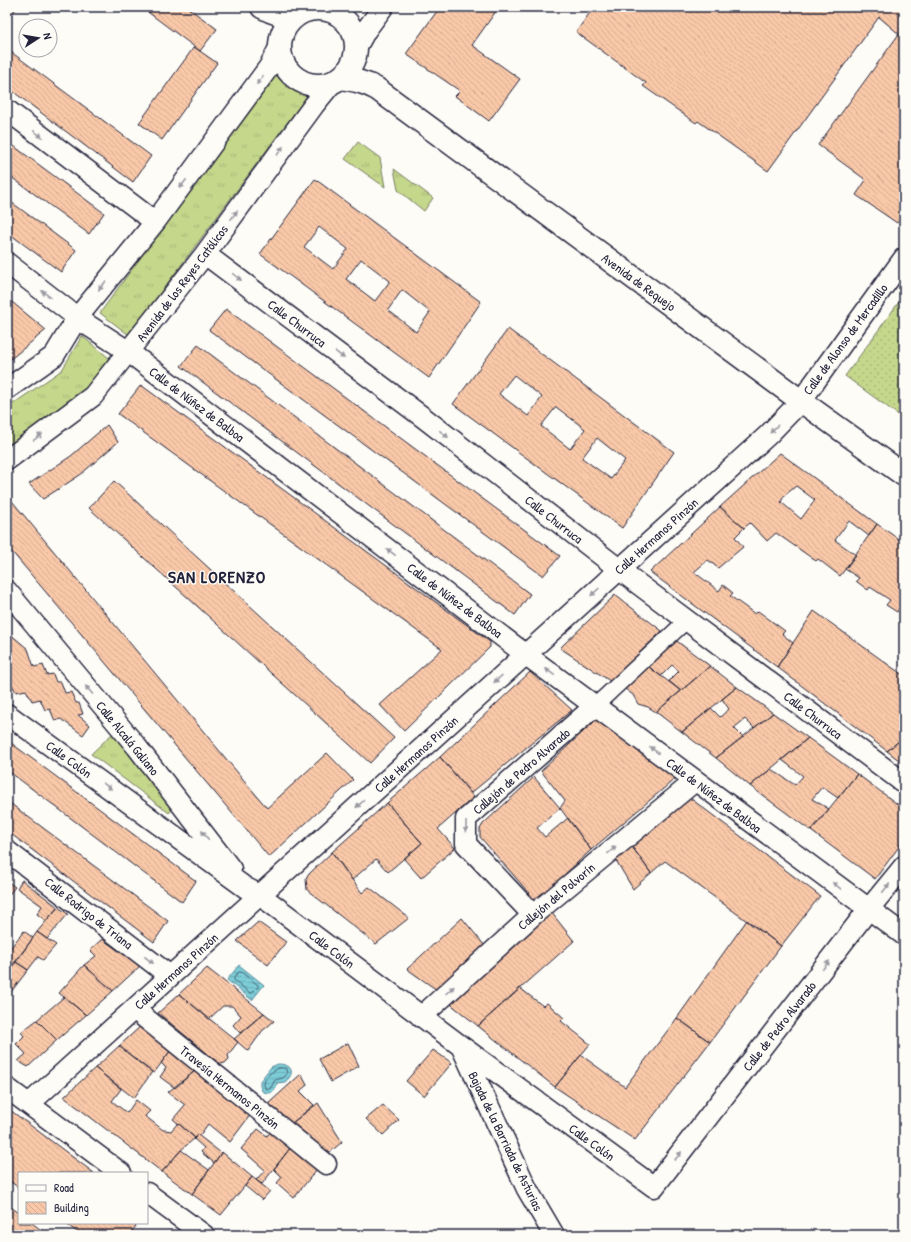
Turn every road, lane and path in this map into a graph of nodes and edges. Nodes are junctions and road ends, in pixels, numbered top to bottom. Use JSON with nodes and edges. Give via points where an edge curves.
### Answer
{"nodes":[{"id":1,"x":262,"y":7,"type":"edge"},
{"id":2,"x":383,"y":7,"type":"edge"},
{"id":3,"x":303,"y":11,"type":"edge"},
{"id":4,"x":281,"y":40,"type":"junction"},
{"id":5,"x":356,"y":53,"type":"junction"},
{"id":6,"x":336,"y":80,"type":"junction"},
{"id":7,"x":374,"y":88,"type":"junction"},
{"id":8,"x":7,"y":110,"type":"edge"},
{"id":9,"x":155,"y":222,"type":"junction"},
{"id":10,"x":206,"y":254,"type":"junction"},
{"id":11,"x":904,"y":258,"type":"edge"},
{"id":12,"x":7,"y":263,"type":"edge"},
{"id":13,"x":77,"y":318,"type":"junction"},
{"id":14,"x":129,"y":352,"type":"junction"},
{"id":15,"x":7,"y":389,"type":"edge"},
{"id":16,"x":801,"y":401,"type":"junction"},
{"id":17,"x":7,"y":460,"type":"edge"},
{"id":18,"x":904,"y":475,"type":"edge"},
{"id":19,"x":619,"y":570,"type":"junction"},
{"id":20,"x":7,"y":591,"type":"edge"},
{"id":21,"x":687,"y":620,"type":"junction"},
{"id":22,"x":525,"y":654,"type":"junction"},
{"id":23,"x":595,"y":706,"type":"junction"},
{"id":24,"x":7,"y":714,"type":"edge"},
{"id":25,"x":695,"y":781,"type":"junction"},
{"id":26,"x":904,"y":784,"type":"edge"},
{"id":27,"x":7,"y":850,"type":"edge"},
{"id":28,"x":904,"y":866,"type":"edge"},
{"id":29,"x":253,"y":891,"type":"junction"},
{"id":30,"x":868,"y":910,"type":"junction"},
{"id":31,"x":533,"y":915,"type":"junction"},
{"id":32,"x":904,"y":935,"type":"edge"},
{"id":33,"x":170,"y":976,"type":"junction"},
{"id":34,"x":134,"y":1009,"type":"junction"},
{"id":35,"x":422,"y":1017,"type":"junction"},
{"id":36,"x":461,"y":1046,"type":"junction"},
{"id":37,"x":7,"y":1088,"type":"edge"},
{"id":38,"x":29,"y":1104,"type":"junction"},
{"id":39,"x":326,"y":1164,"type":"dead end"},
{"id":40,"x":120,"y":1172,"type":"edge"},
{"id":41,"x":654,"y":1187,"type":"joint"},
{"id":42,"x":148,"y":1193,"type":"edge"},
{"id":43,"x":204,"y":1235,"type":"edge"},
{"id":44,"x":554,"y":1235,"type":"edge"}],
"edges":[{"from":1,"to":3,"type":"highway","via":[[282,15]]},
{"from":1,"to":4,"type":"highway","via":[[274,19]]},
{"from":2,"to":5,"type":"street","via":[[366,30]]},
{"from":3,"to":4,"type":"highway","via":[[286,27]]},
{"from":3,"to":5,"type":"highway","via":[[319,9],[338,14],[352,29]]},
{"from":4,"to":6,"type":"highway","via":[[285,66],[298,80],[312,85],[322,85]]},
{"from":4,"to":9,"type":"street","one_way":true,"via":[[269,67]]},
{"from":5,"to":6,"type":"highway","via":[[350,67]]},
{"from":5,"to":7,"type":"highway","via":[[361,72]]},
{"from":6,"to":7,"type":"highway","via":[[360,81]]},
{"from":10,"to":6,"type":"street","name":"Avenida de los Reyes Católicos","one_way":true,"via":[[314,105]]},
{"from":7,"to":16,"type":"highway","name":"Avenida de Requejo"},
{"from":8,"to":9,"type":"street","one_way":true},
{"from":9,"to":13,"type":"street","one_way":true},
{"from":10,"to":14,"type":"street","name":"Avenida de los Reyes Católicos"},
{"from":10,"to":19,"type":"street","name":"Calle Churruca","one_way":true,"via":[[424,418]]},
{"from":11,"to":16,"type":"street","name":"Calle de Alonso de Mercadillo"},
{"from":13,"to":12,"type":"street","name":"Calle de Núñez de Balboa","one_way":true},
{"from":13,"to":14,"type":"street","name":"Calle de Núñez de Balboa"},
{"from":13,"to":15,"type":"street","via":[[54,356]]},
{"from":17,"to":14,"type":"street","name":"Avenida de los Reyes Católicos","one_way":true,"via":[[93,396]]},
{"from":22,"to":14,"type":"street","name":"Calle de Núñez de Balboa","one_way":true},
{"from":16,"to":18,"type":"highway","name":"Avenida de Requejo"},
{"from":16,"to":19,"type":"street","name":"Calle Hermanos Pinzón","one_way":true,"via":[[768,435]]},
{"from":19,"to":21,"type":"street","name":"Calle Churruca"},
{"from":19,"to":22,"type":"street","name":"Calle Hermanos Pinzón","one_way":true},
{"from":29,"to":20,"type":"street","name":"Calle Alcalá Galiano","one_way":true},
{"from":21,"to":23,"type":"street"},
{"from":21,"to":26,"type":"street","name":"Calle Churruca"},
{"from":23,"to":22,"type":"street","name":"Calle de Núñez de Balboa","one_way":true},
{"from":22,"to":29,"type":"street","name":"Calle Hermanos Pinzón","one_way":true},
{"from":25,"to":23,"type":"street","name":"Calle de Núñez de Balboa","one_way":true},
{"from":23,"to":31,"type":"street","name":"Callejón de Pedro Alvarado","one_way":true,"via":[[466,819],[466,844]]},
{"from":24,"to":29,"type":"street","name":"Calle Colón","one_way":true},
{"from":30,"to":25,"type":"street","name":"Calle de Núñez de Balboa","one_way":true},
{"from":31,"to":25,"type":"street","name":"Callejón del Polvorín","one_way":true},
{"from":27,"to":33,"type":"street","name":"Calle Rodrigo de Triana","one_way":true},
{"from":30,"to":28,"type":"street","name":"Calle de Pedro Alvarado","one_way":true},
{"from":29,"to":33,"type":"street","name":"Calle Hermanos Pinzón"},
{"from":29,"to":35,"type":"street","name":"Calle Colón"},
{"from":30,"to":32,"type":"street","name":"Calle de Núñez de Balboa"},
{"from":41,"to":30,"type":"street","name":"Calle de Pedro Alvarado","one_way":true},
{"from":35,"to":31,"type":"street","name":"Callejón del Polvorín","one_way":true},
{"from":33,"to":34,"type":"street","name":"Calle Hermanos Pinzón"},
{"from":34,"to":38,"type":"street","name":"Calle Hermanos Pinzón"},
{"from":34,"to":39,"type":"street","name":"Travesía Hermanos Pinzón"},
{"from":35,"to":36,"type":"street","name":"Calle Colón"},
{"from":36,"to":41,"type":"street","name":"Calle Colón"},
{"from":36,"to":44,"type":"street","name":"Bajada de la Barriada de Asturias","via":[[527,1189]]},
{"from":37,"to":38,"type":"street"},
{"from":38,"to":40,"type":"street"},
{"from":42,"to":43,"type":"street"}]}
